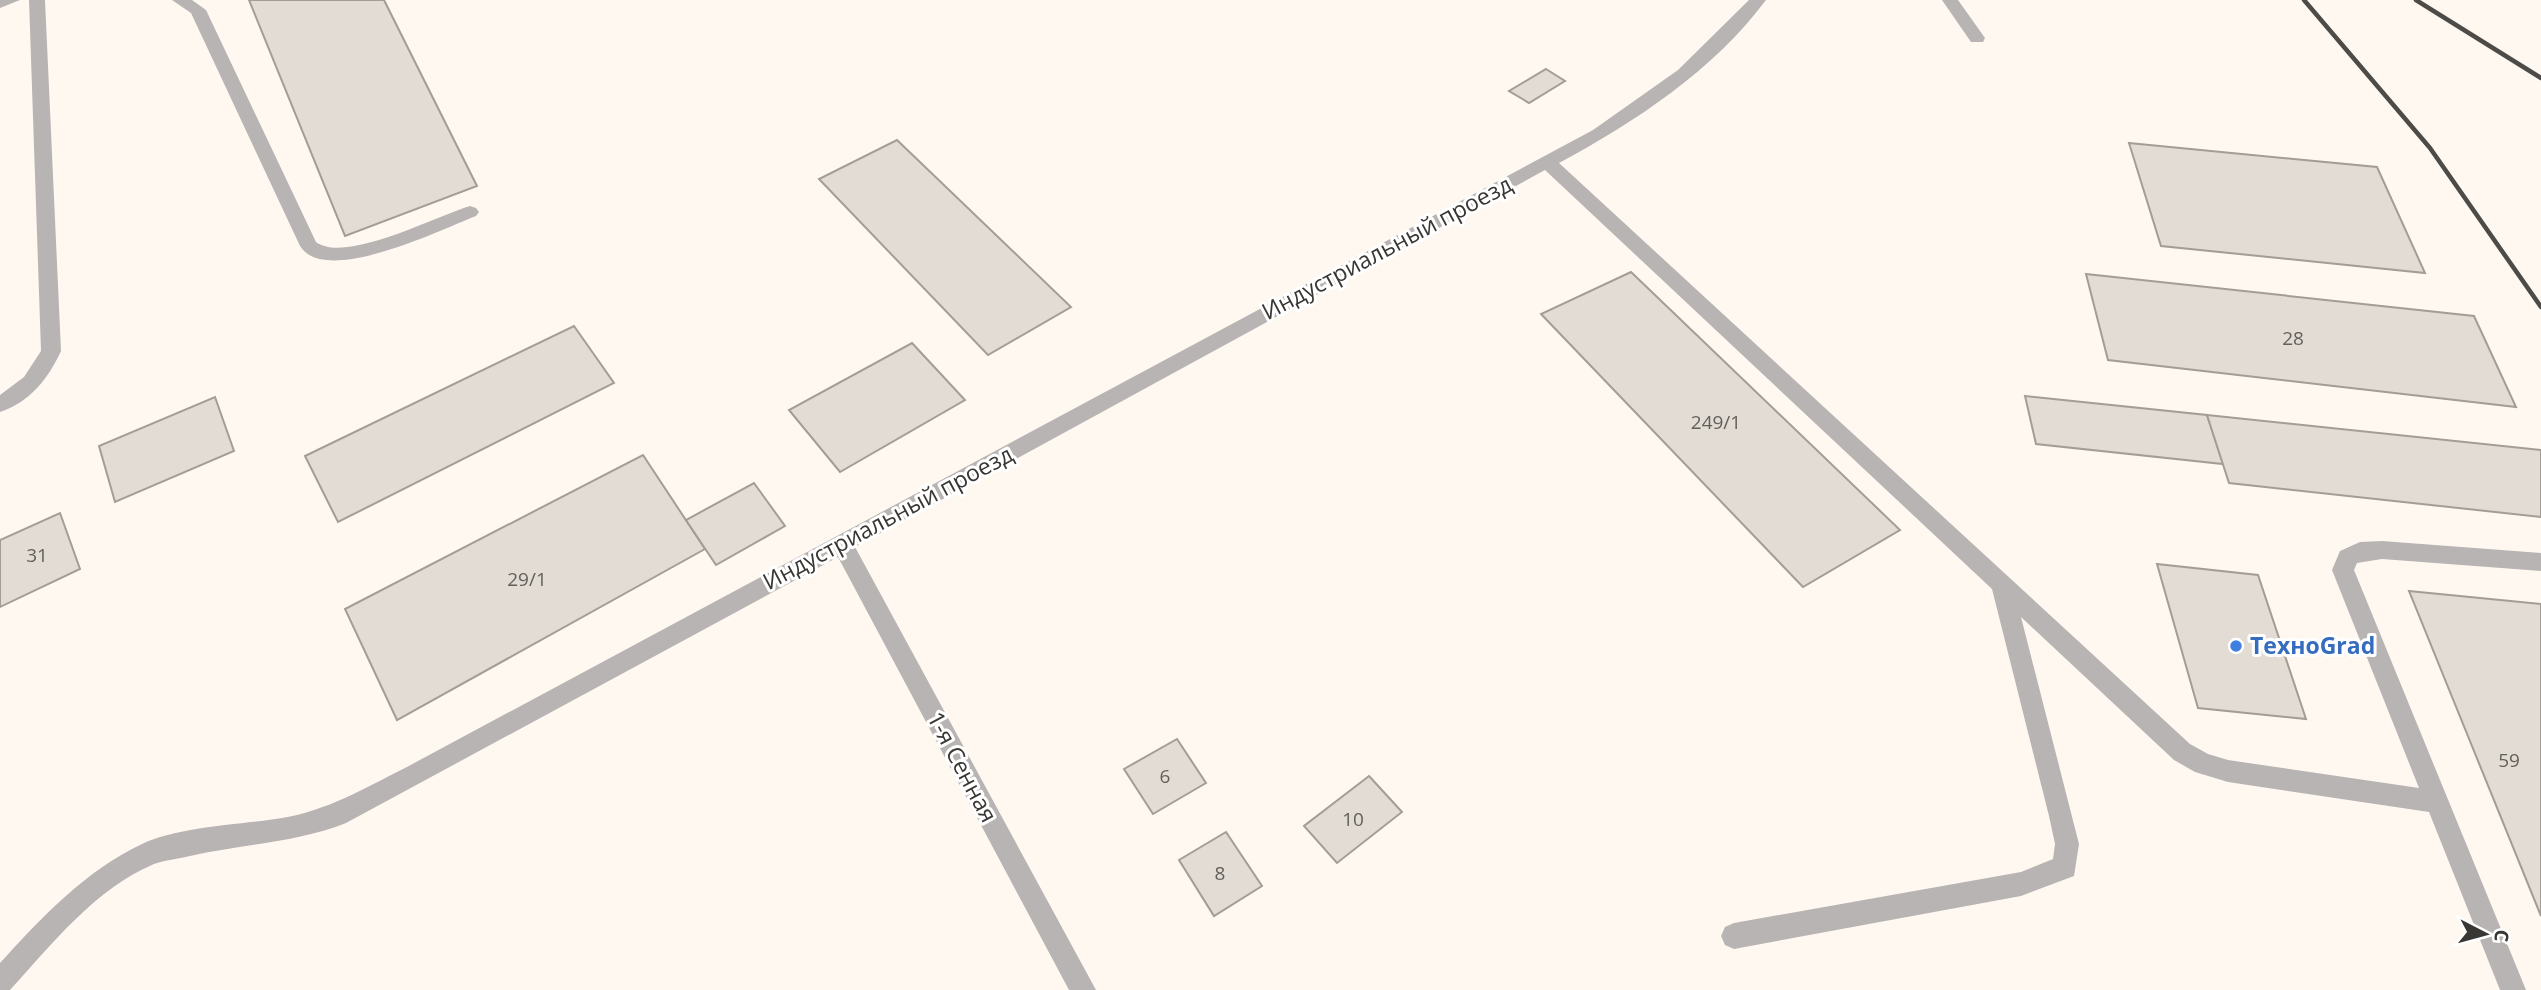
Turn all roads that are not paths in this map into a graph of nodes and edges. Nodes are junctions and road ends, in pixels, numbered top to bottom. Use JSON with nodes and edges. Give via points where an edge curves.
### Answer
{"nodes":[{"id":1,"x":12,"y":0,"type":"edge"},
{"id":2,"x":37,"y":0,"type":"edge"},
{"id":3,"x":180,"y":0,"type":"edge"},
{"id":4,"x":1758,"y":0,"type":"edge"},
{"id":5,"x":1950,"y":0,"type":"edge"},
{"id":6,"x":0,"y":3,"type":"edge"},
{"id":7,"x":1977,"y":37,"type":"dead end"},
{"id":8,"x":1547,"y":162,"type":"junction"},
{"id":9,"x":470,"y":212,"type":"dead end"},
{"id":10,"x":0,"y":404,"type":"edge"},
{"id":11,"x":842,"y":544,"type":"junction"},
{"id":12,"x":2541,"y":562,"type":"edge"},
{"id":13,"x":2002,"y":586,"type":"junction"},
{"id":14,"x":2435,"y":802,"type":"junction"},
{"id":15,"x":1734,"y":936,"type":"dead end"},
{"id":16,"x":0,"y":982,"type":"edge"},
{"id":17,"x":1083,"y":990,"type":"edge"},
{"id":18,"x":2513,"y":990,"type":"edge"}],
"edges":[{"from":1,"to":6,"type":"street"},
{"from":2,"to":10,"type":"street","via":[[51,351],[43,372],[24,392]]},
{"from":3,"to":9,"type":"street","via":[[198,10],[309,246],[317,253],[357,253]]},
{"from":4,"to":8,"type":"street","name":"Индустриальный проезд","via":[[1704,58],[1649,104]]},
{"from":5,"to":7,"type":"street"},
{"from":8,"to":11,"type":"street","name":"Индустриальный проезд"},
{"from":8,"to":13,"type":"street"},
{"from":11,"to":16,"type":"street","name":"Индустриальный проезд","via":[[337,815],[283,830],[241,832],[150,853],[105,878]]},
{"from":11,"to":17,"type":"street","name":"1-я Сенная"},
{"from":12,"to":14,"type":"street","via":[[2382,550],[2348,557],[2343,570],[2347,588]]},
{"from":13,"to":14,"type":"street","via":[[2182,752],[2203,764]]},
{"from":13,"to":15,"type":"street","via":[[2062,816],[2065,867],[2021,884]]},
{"from":14,"to":18,"type":"street"}]}
